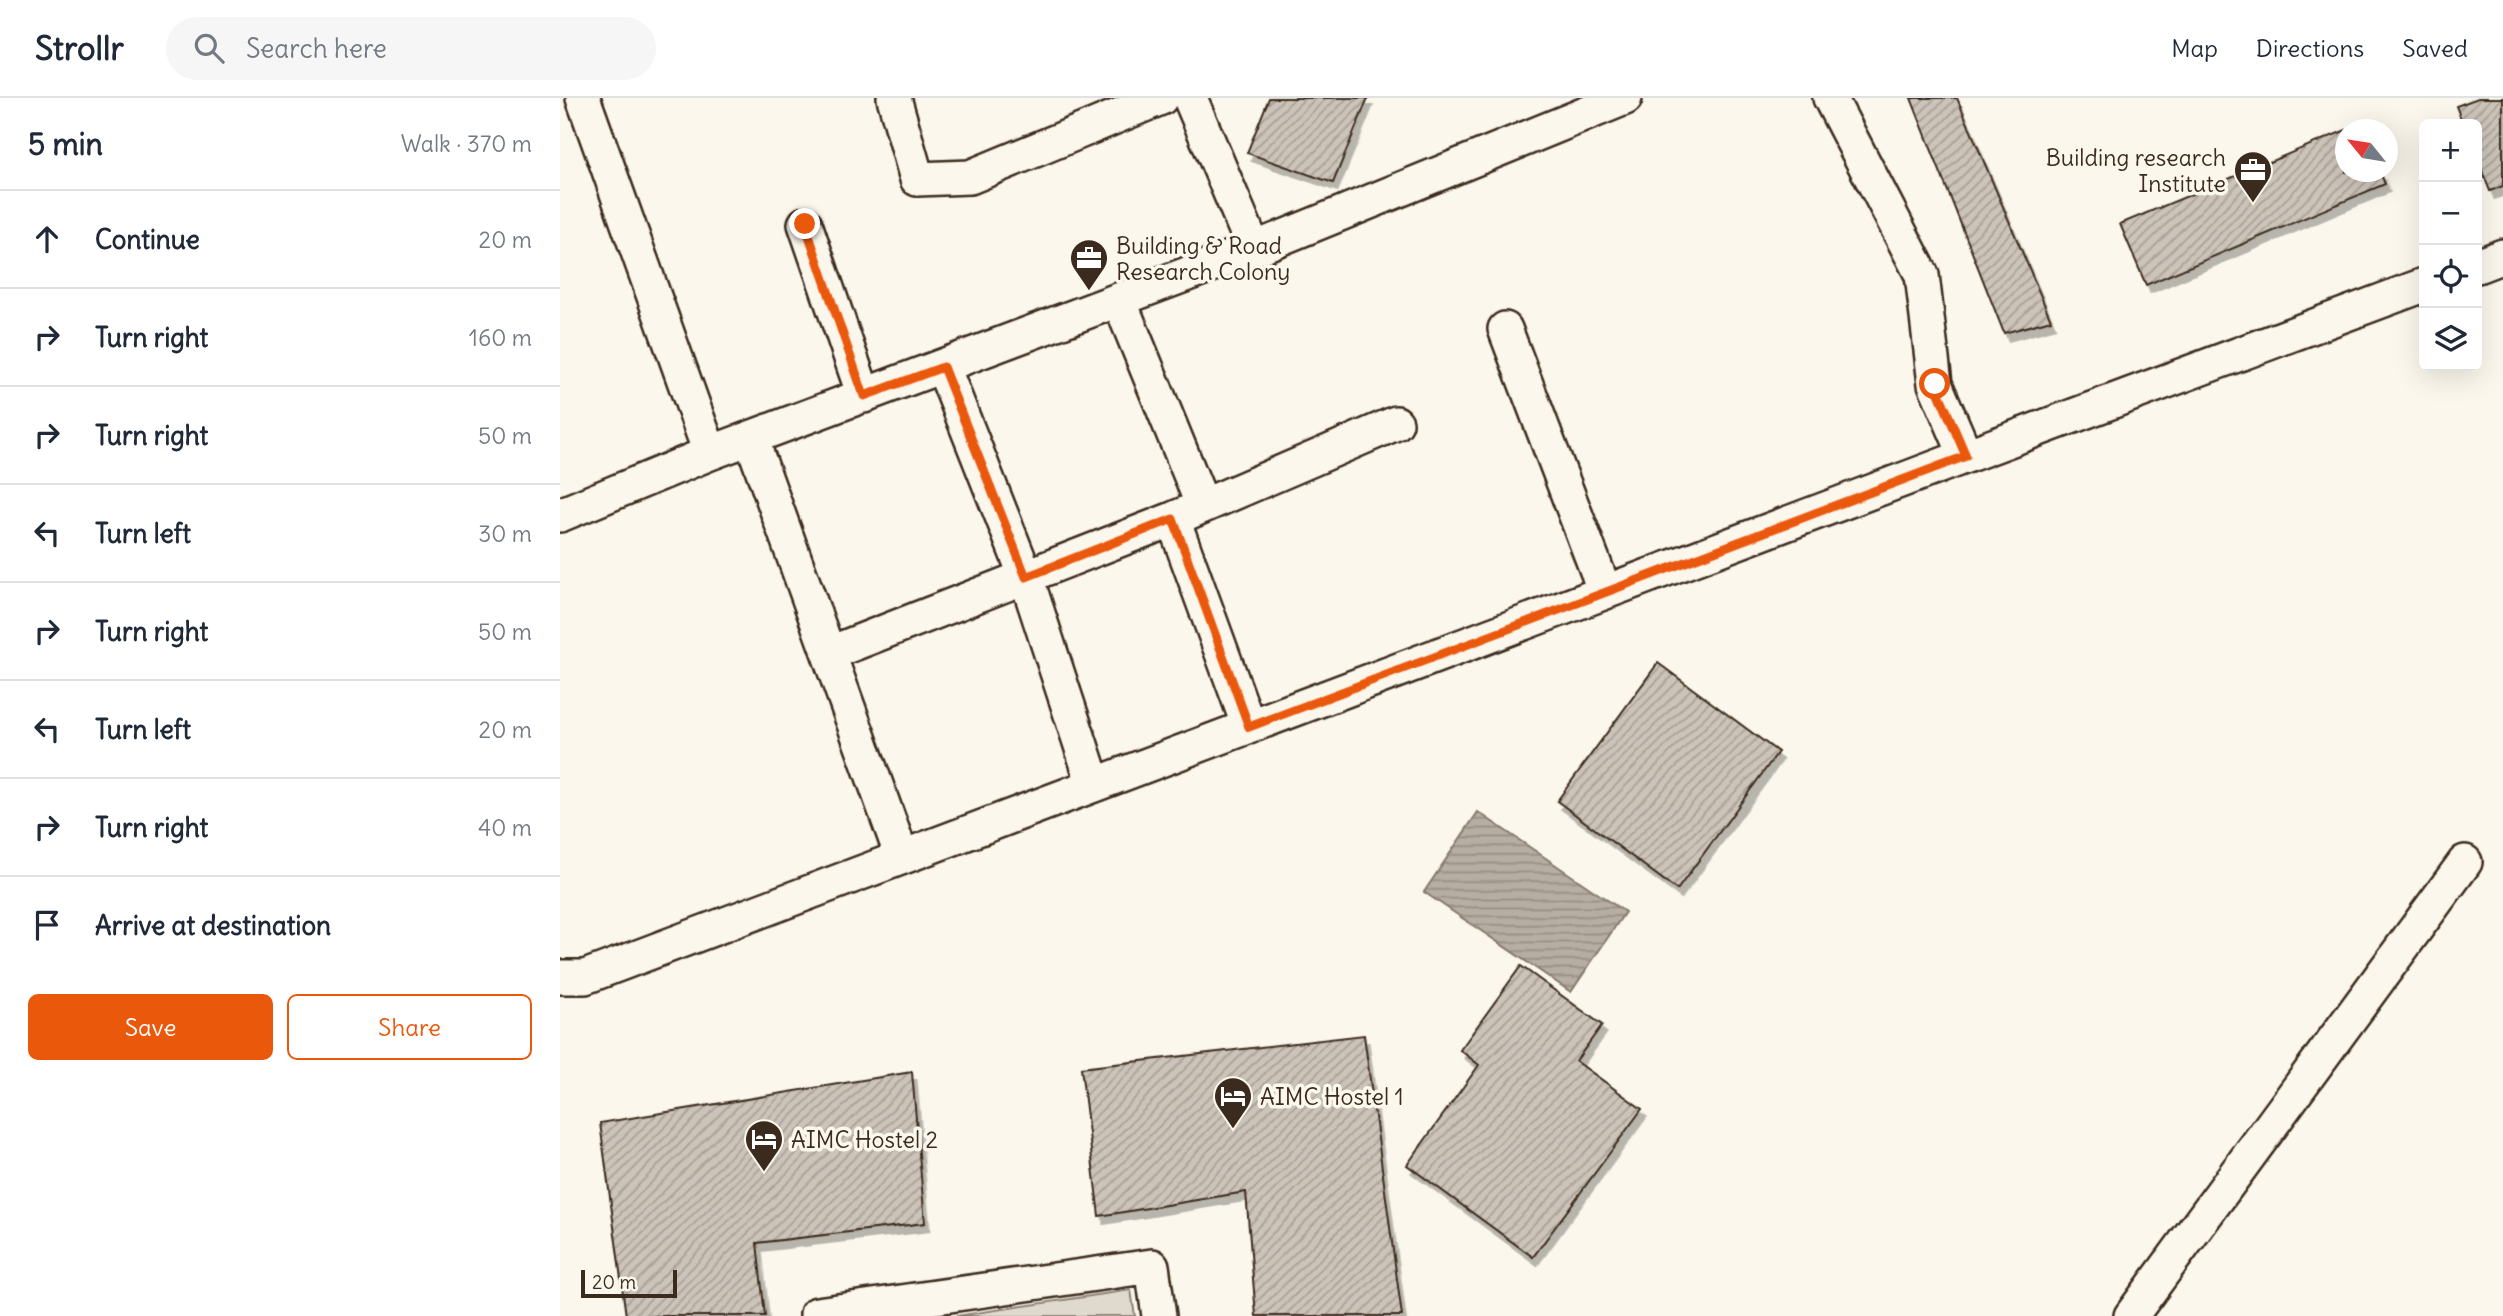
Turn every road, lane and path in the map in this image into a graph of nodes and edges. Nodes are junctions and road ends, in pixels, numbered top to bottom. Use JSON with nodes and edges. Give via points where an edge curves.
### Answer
{"nodes":[{"id":1,"x":583,"y":98,"type":"edge"},
{"id":2,"x":894,"y":98,"type":"edge"},
{"id":3,"x":1161,"y":98,"type":"edge"},
{"id":4,"x":1190,"y":98,"type":"edge"},
{"id":5,"x":1625,"y":98,"type":"edge"},
{"id":6,"x":1830,"y":98,"type":"edge"},
{"id":7,"x":805,"y":224,"type":"dead end"},
{"id":8,"x":1254,"y":249,"type":"junction"},
{"id":9,"x":2503,"y":256,"type":"edge"},
{"id":10,"x":2482,"y":263,"type":"edge"},
{"id":11,"x":2419,"y":287,"type":"edge"},
{"id":12,"x":1119,"y":300,"type":"junction"},
{"id":13,"x":1506,"y":329,"type":"dead end"},
{"id":14,"x":943,"y":367,"type":"junction"},
{"id":15,"x":864,"y":396,"type":"junction"},
{"id":16,"x":1396,"y":423,"type":"dead end"},
{"id":17,"x":751,"y":438,"type":"junction"},
{"id":18,"x":710,"y":453,"type":"junction"},
{"id":19,"x":1966,"y":456,"type":"junction"},
{"id":20,"x":1203,"y":506,"type":"junction"},
{"id":21,"x":560,"y":515,"type":"edge"},
{"id":22,"x":1173,"y":519,"type":"junction"},
{"id":23,"x":1026,"y":577,"type":"junction"},
{"id":24,"x":1605,"y":592,"type":"junction"},
{"id":25,"x":830,"y":653,"type":"junction"},
{"id":26,"x":1249,"y":727,"type":"junction"},
{"id":27,"x":1094,"y":785,"type":"junction"},
{"id":28,"x":902,"y":858,"type":"junction"},
{"id":29,"x":2465,"y":862,"type":"dead end"},
{"id":30,"x":560,"y":977,"type":"edge"},
{"id":31,"x":817,"y":1316,"type":"edge"},
{"id":32,"x":1159,"y":1316,"type":"edge"},
{"id":33,"x":2130,"y":1316,"type":"edge"}],
"edges":[{"from":1,"to":18,"type":"street"},
{"from":2,"to":3,"type":"street","via":[[917,179],[970,177]]},
{"from":4,"to":8,"type":"street"},
{"from":5,"to":8,"type":"street"},
{"from":6,"to":19,"type":"street","via":[[1922,275],[1935,384]]},
{"from":7,"to":15,"type":"street"},
{"from":8,"to":12,"type":"street"},
{"from":9,"to":10,"type":"street"},
{"from":11,"to":19,"type":"street"},
{"from":12,"to":14,"type":"street"},
{"from":12,"to":20,"type":"street"},
{"from":13,"to":24,"type":"street"},
{"from":14,"to":15,"type":"street"},
{"from":14,"to":23,"type":"street"},
{"from":15,"to":17,"type":"street"},
{"from":16,"to":20,"type":"street"},
{"from":17,"to":18,"type":"street"},
{"from":17,"to":25,"type":"street"},
{"from":18,"to":21,"type":"street"},
{"from":19,"to":24,"type":"street"},
{"from":20,"to":22,"type":"street"},
{"from":22,"to":23,"type":"street"},
{"from":22,"to":26,"type":"street"},
{"from":23,"to":25,"type":"street"},
{"from":23,"to":27,"type":"street"},
{"from":24,"to":26,"type":"street"},
{"from":25,"to":28,"type":"street"},
{"from":26,"to":27,"type":"street"},
{"from":27,"to":28,"type":"street"},
{"from":28,"to":30,"type":"street","via":[[585,977]]},
{"from":29,"to":33,"type":"street"},
{"from":31,"to":32,"type":"street","via":[[1152,1266]]}]}
